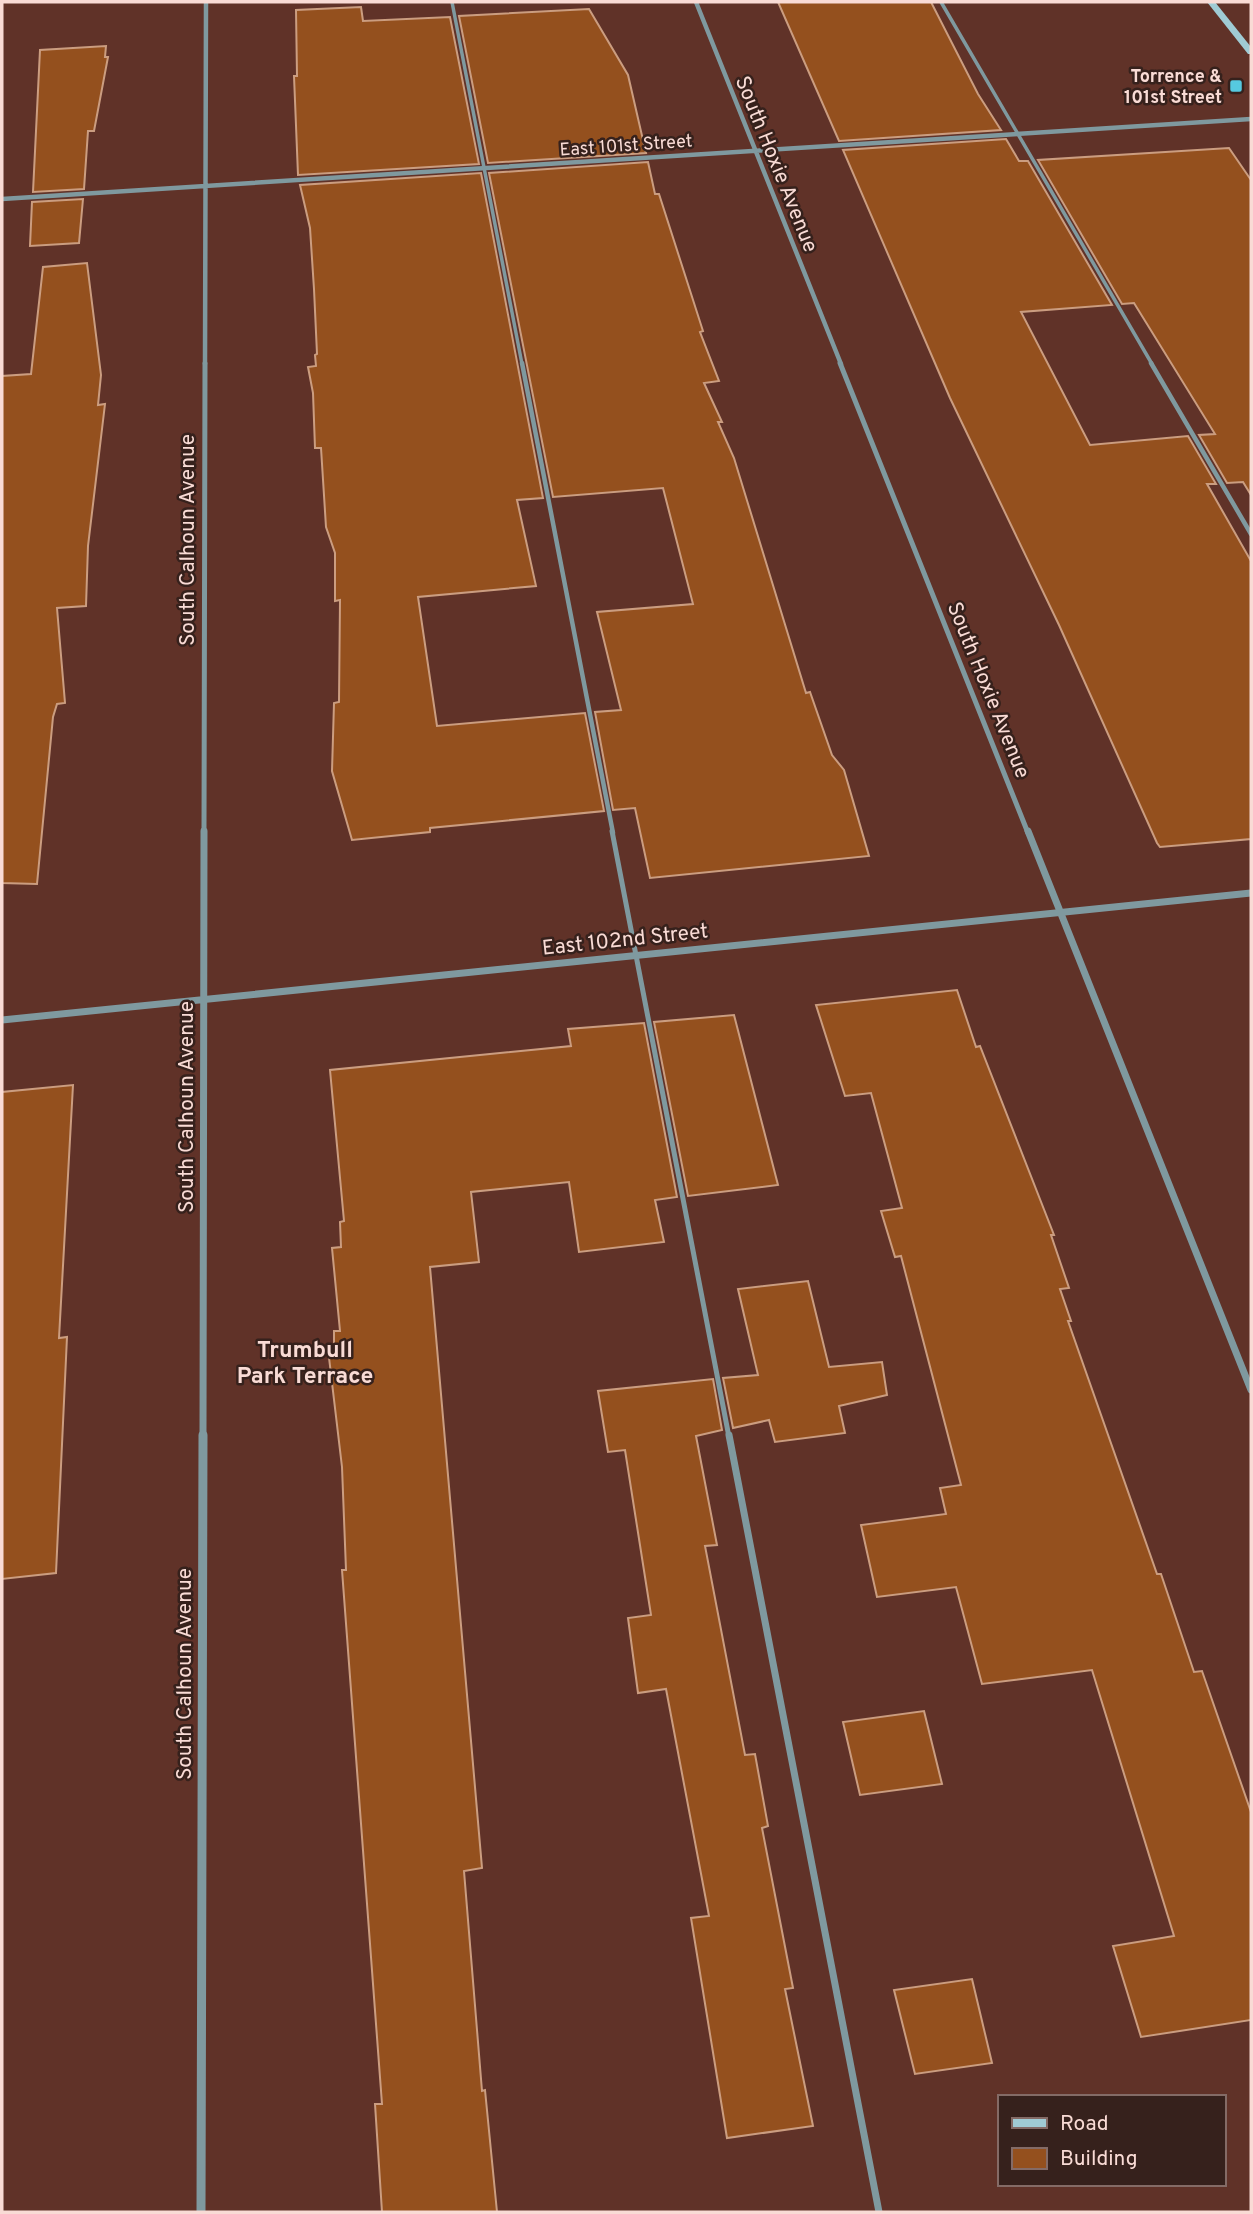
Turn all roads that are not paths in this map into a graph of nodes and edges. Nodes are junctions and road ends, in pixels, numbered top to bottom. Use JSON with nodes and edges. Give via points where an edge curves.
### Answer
{"nodes":[{"id":1,"x":206,"y":2,"type":"edge"},
{"id":2,"x":452,"y":2,"type":"edge"},
{"id":3,"x":696,"y":2,"type":"edge"},
{"id":4,"x":941,"y":2,"type":"edge"},
{"id":5,"x":1211,"y":2,"type":"edge"},
{"id":6,"x":1251,"y":52,"type":"edge"},
{"id":7,"x":1251,"y":119,"type":"edge"},
{"id":8,"x":1018,"y":134,"type":"junction"},
{"id":9,"x":755,"y":150,"type":"junction"},
{"id":10,"x":484,"y":168,"type":"junction"},
{"id":11,"x":206,"y":186,"type":"junction"},
{"id":12,"x":2,"y":199,"type":"edge"},
{"id":13,"x":1251,"y":534,"type":"edge"},
{"id":14,"x":1251,"y":893,"type":"edge"},
{"id":15,"x":1061,"y":913,"type":"junction"},
{"id":16,"x":636,"y":956,"type":"junction"},
{"id":17,"x":203,"y":1000,"type":"junction"},
{"id":18,"x":2,"y":1020,"type":"edge"},
{"id":19,"x":1251,"y":1390,"type":"edge"},
{"id":20,"x":201,"y":2212,"type":"edge"},
{"id":21,"x":879,"y":2212,"type":"edge"}],
"edges":[{"from":1,"to":11,"type":"street","name":"South Calhoun Avenue"},
{"from":2,"to":10,"type":"lane"},
{"from":3,"to":9,"type":"street","name":"South Hoxie Avenue"},
{"from":4,"to":8,"type":"lane"},
{"from":5,"to":6,"type":"main road"},
{"from":7,"to":8,"type":"street","name":"East 101st Street"},
{"from":8,"to":9,"type":"street","name":"East 101st Street"},
{"from":8,"to":13,"type":"lane"},
{"from":9,"to":10,"type":"street","name":"East 101st Street"},
{"from":9,"to":15,"type":"street","name":"South Hoxie Avenue"},
{"from":10,"to":11,"type":"street","name":"East 101st Street"},
{"from":10,"to":16,"type":"lane"},
{"from":11,"to":12,"type":"street","name":"East 101st Street"},
{"from":11,"to":17,"type":"street","name":"South Calhoun Avenue"},
{"from":14,"to":15,"type":"street","name":"East 102nd Street"},
{"from":15,"to":16,"type":"street","name":"East 102nd Street"},
{"from":15,"to":19,"type":"street","name":"South Hoxie Avenue"},
{"from":16,"to":17,"type":"street","name":"East 102nd Street"},
{"from":16,"to":21,"type":"lane"},
{"from":17,"to":18,"type":"street","name":"East 102nd Street"},
{"from":17,"to":20,"type":"street","name":"South Calhoun Avenue"}]}
